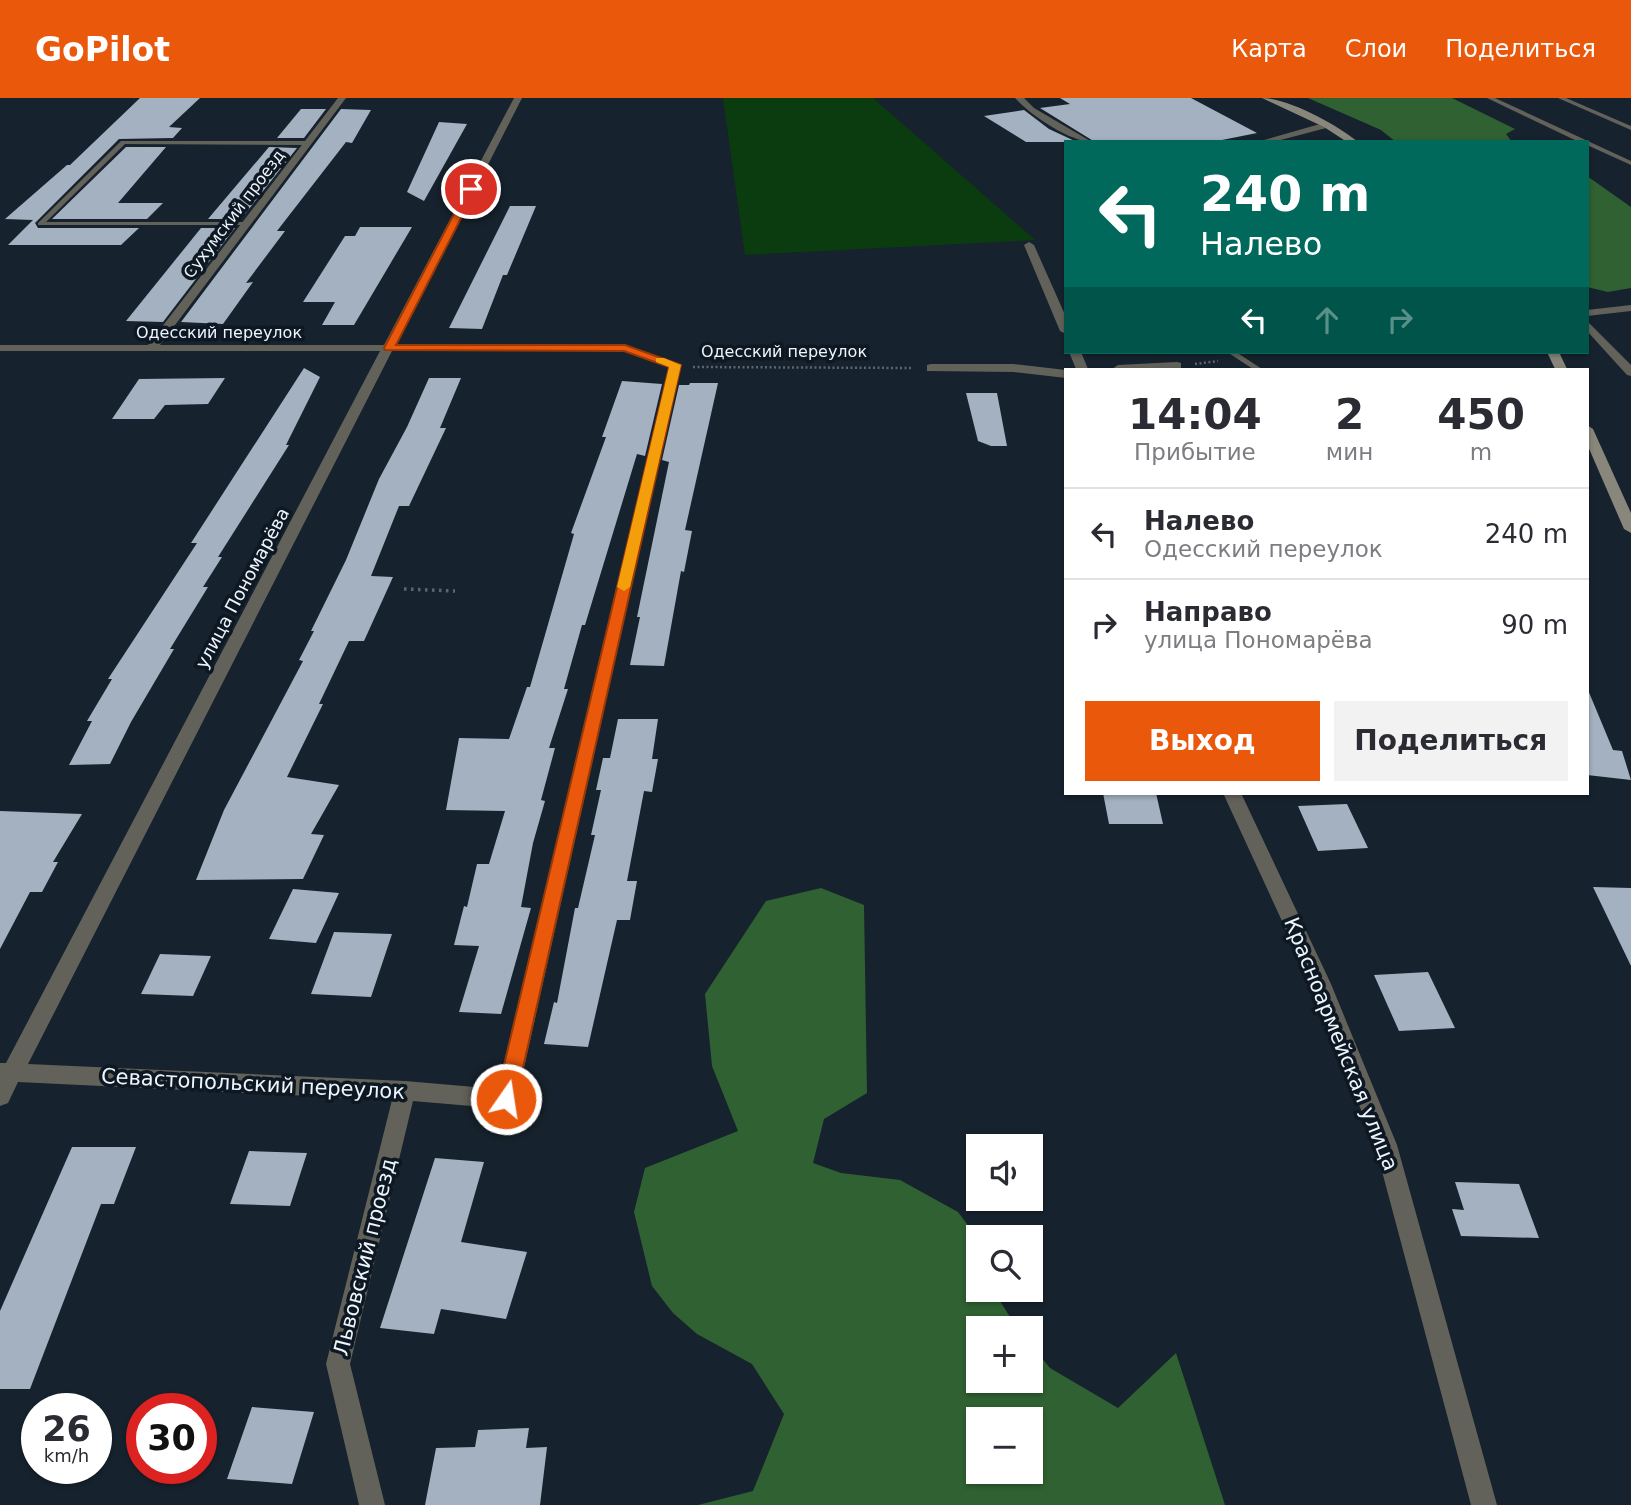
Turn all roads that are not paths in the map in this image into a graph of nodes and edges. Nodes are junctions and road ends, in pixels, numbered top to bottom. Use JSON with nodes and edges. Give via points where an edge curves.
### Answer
{"nodes":[{"id":1,"x":342,"y":98,"type":"edge"},
{"id":2,"x":518,"y":98,"type":"edge"},
{"id":3,"x":1019,"y":98,"type":"edge"},
{"id":4,"x":1266,"y":98,"type":"edge"},
{"id":5,"x":1490,"y":98,"type":"edge"},
{"id":6,"x":1561,"y":98,"type":"edge"},
{"id":7,"x":1326,"y":125,"type":"junction"},
{"id":8,"x":1631,"y":128,"type":"edge"},
{"id":9,"x":1084,"y":140,"type":"edge"},
{"id":10,"x":1269,"y":140,"type":"edge"},
{"id":11,"x":1351,"y":140,"type":"edge"},
{"id":12,"x":1581,"y":140,"type":"edge"},
{"id":13,"x":308,"y":143,"type":"junction"},
{"id":14,"x":1589,"y":144,"type":"edge"},
{"id":15,"x":1631,"y":163,"type":"edge"},
{"id":16,"x":246,"y":225,"type":"junction"},
{"id":17,"x":1029,"y":245,"type":"dead end"},
{"id":18,"x":1631,"y":308,"type":"edge"},
{"id":19,"x":1589,"y":313,"type":"edge"},
{"id":20,"x":1064,"y":326,"type":"edge"},
{"id":21,"x":1589,"y":326,"type":"edge"},
{"id":22,"x":0,"y":348,"type":"edge"},
{"id":23,"x":151,"y":348,"type":"junction"},
{"id":24,"x":389,"y":348,"type":"junction"},
{"id":25,"x":1235,"y":355,"type":"edge"},
{"id":26,"x":1177,"y":366,"type":"road end"},
{"id":27,"x":931,"y":368,"type":"road end"},
{"id":28,"x":1138,"y":368,"type":"edge"},
{"id":29,"x":1256,"y":368,"type":"edge"},
{"id":30,"x":1631,"y":372,"type":"edge"},
{"id":31,"x":1064,"y":374,"type":"edge"},
{"id":32,"x":1589,"y":434,"type":"edge"},
{"id":33,"x":1631,"y":529,"type":"edge"},
{"id":34,"x":1234,"y":795,"type":"edge"},
{"id":35,"x":6,"y":1072,"type":"edge"},
{"id":36,"x":405,"y":1091,"type":"junction"},
{"id":37,"x":0,"y":1096,"type":"edge"},
{"id":38,"x":506,"y":1099,"type":"joint"},
{"id":39,"x":372,"y":1505,"type":"edge"},
{"id":40,"x":1484,"y":1505,"type":"edge"}],
"edges":[{"from":1,"to":13,"type":"street","name":"Сухумский проезд"},
{"from":2,"to":24,"type":"street","name":"улица Пономарёва"},
{"from":3,"to":9,"type":"street","via":[[1031,110]]},
{"from":4,"to":7,"type":"street"},
{"from":5,"to":12,"type":"lane"},
{"from":6,"to":8,"type":"lane"},
{"from":7,"to":10,"type":"street"},
{"from":7,"to":11,"type":"street"},
{"from":13,"to":16,"type":"street","name":"Сухумский проезд"},
{"from":13,"to":16,"type":"lane","via":[[123,142],[40,223]]},
{"from":14,"to":15,"type":"lane"},
{"from":16,"to":23,"type":"street","name":"Сухумский проезд"},
{"from":17,"to":20,"type":"street"},
{"from":18,"to":19,"type":"street"},
{"from":21,"to":30,"type":"street"},
{"from":22,"to":23,"type":"street","name":"Одесский переулок"},
{"from":23,"to":24,"type":"street","name":"Одесский переулок"},
{"from":24,"to":35,"type":"street","name":"улица Пономарёва"},
{"from":24,"to":38,"type":"street","name":"Одесский переулок","via":[[625,348],[675,365]]},
{"from":25,"to":29,"type":"lane"},
{"from":26,"to":28,"type":"street"},
{"from":27,"to":31,"type":"street","via":[[1013,368]]},
{"from":32,"to":33,"type":"street"},
{"from":34,"to":40,"type":"street","name":"Красноармейская улица","via":[[1321,984],[1386,1145]]},
{"from":35,"to":36,"type":"street","name":"Севастопольский переулок"},
{"from":35,"to":37,"type":"street","name":"улица Пономарёва"},
{"from":36,"to":38,"type":"street","name":"Севастопольский переулок"},
{"from":36,"to":39,"type":"street","name":"Львовский проезд","via":[[338,1364]]}]}
